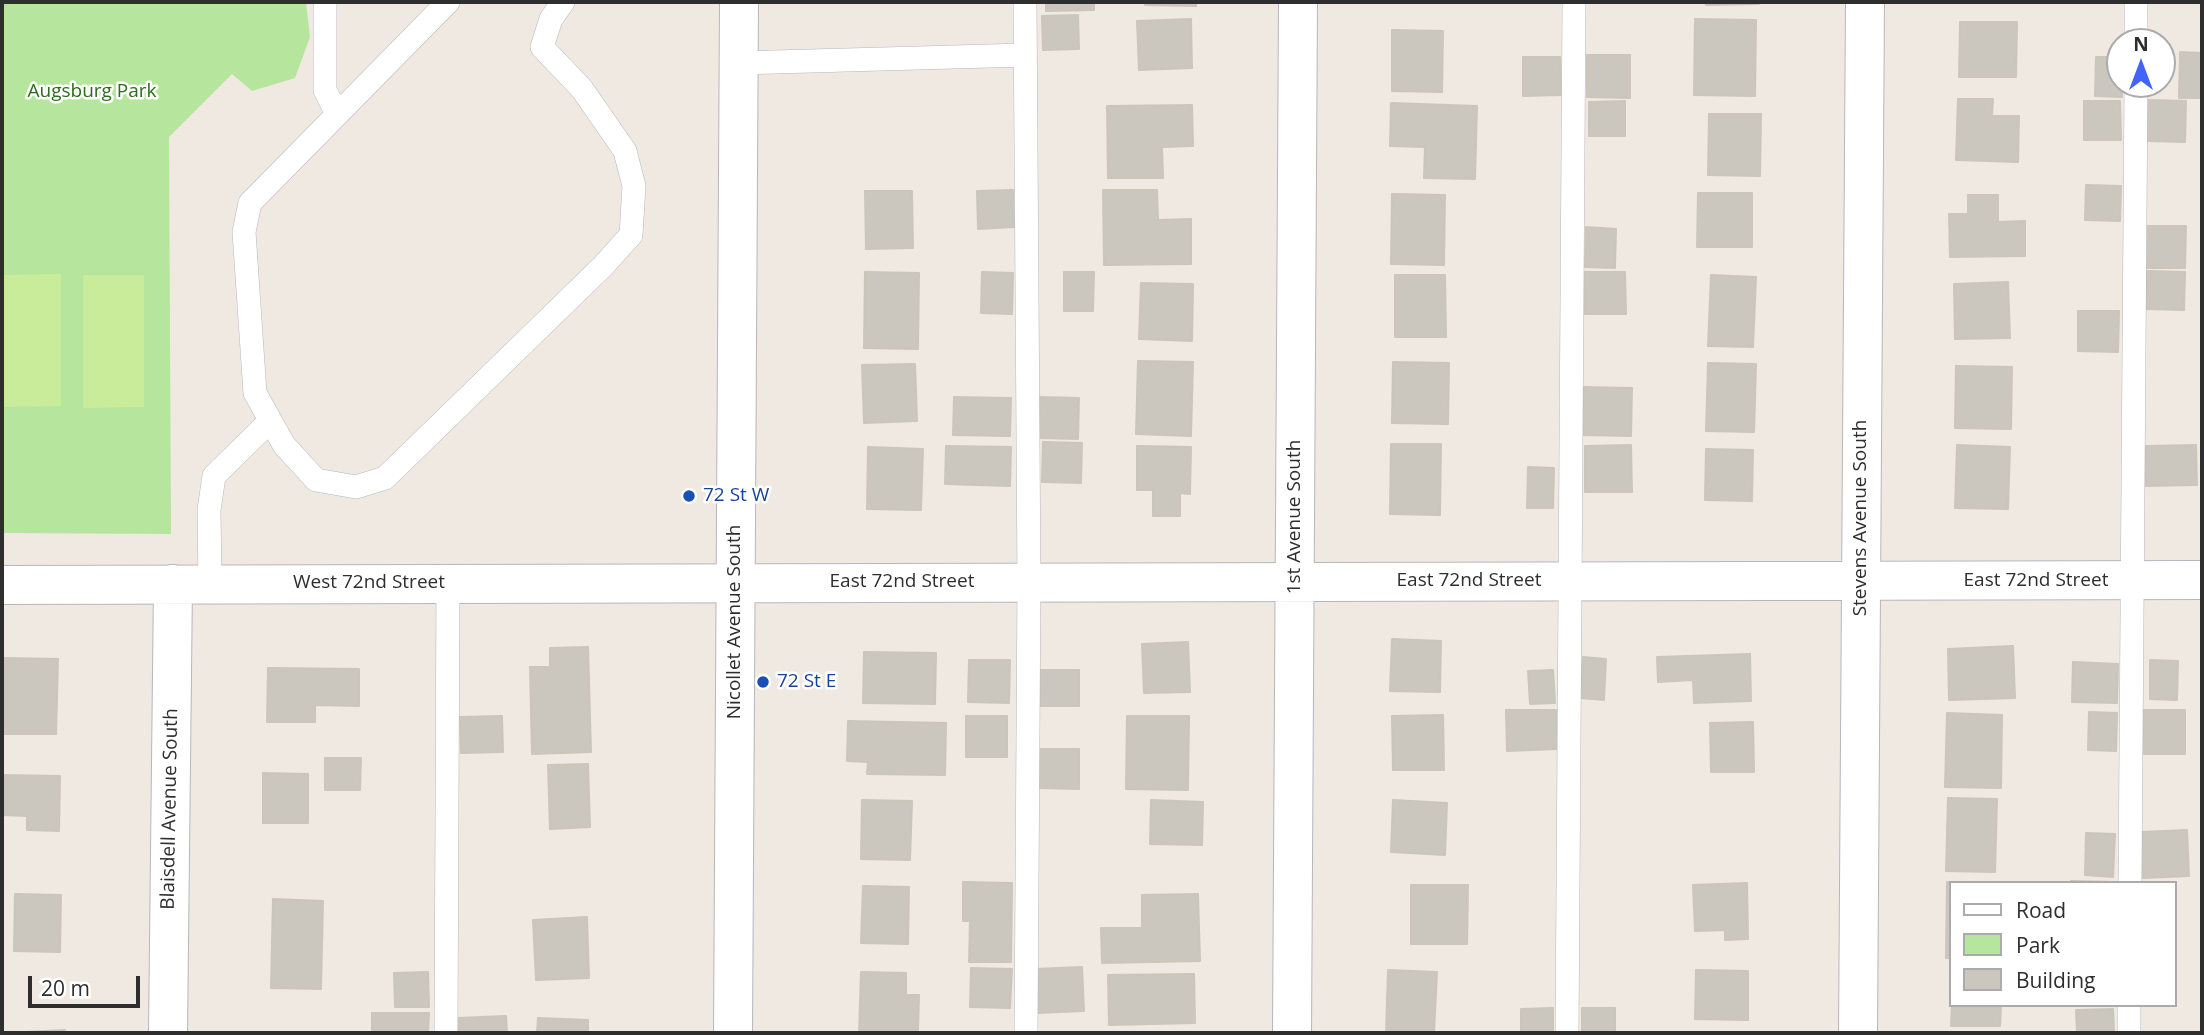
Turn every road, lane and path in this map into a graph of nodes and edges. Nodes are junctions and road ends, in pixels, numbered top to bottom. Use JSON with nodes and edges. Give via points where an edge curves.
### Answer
{"nodes":[{"id":1,"x":325,"y":2,"type":"edge"},
{"id":2,"x":448,"y":2,"type":"edge"},
{"id":3,"x":564,"y":2,"type":"edge"},
{"id":4,"x":739,"y":2,"type":"edge"},
{"id":5,"x":1025,"y":2,"type":"edge"},
{"id":6,"x":1298,"y":2,"type":"edge"},
{"id":7,"x":1574,"y":2,"type":"edge"},
{"id":8,"x":1864,"y":2,"type":"edge"},
{"id":9,"x":2136,"y":2,"type":"edge"},
{"id":10,"x":2136,"y":28,"type":"edge"},
{"id":11,"x":1025,"y":55,"type":"junction"},
{"id":12,"x":739,"y":64,"type":"junction"},
{"id":13,"x":2136,"y":98,"type":"edge"},
{"id":14,"x":338,"y":114,"type":"junction"},
{"id":15,"x":270,"y":421,"type":"junction"},
{"id":16,"x":2132,"y":580,"type":"junction"},
{"id":17,"x":2202,"y":580,"type":"edge"},
{"id":18,"x":1295,"y":581,"type":"junction"},
{"id":19,"x":736,"y":582,"type":"junction"},
{"id":20,"x":1029,"y":582,"type":"junction"},
{"id":21,"x":1571,"y":582,"type":"junction"},
{"id":22,"x":1861,"y":582,"type":"junction"},
{"id":23,"x":448,"y":583,"type":"junction"},
{"id":24,"x":173,"y":584,"type":"junction"},
{"id":25,"x":210,"y":584,"type":"junction"},
{"id":26,"x":2,"y":585,"type":"edge"},
{"id":27,"x":2130,"y":881,"type":"edge"},
{"id":28,"x":2129,"y":1007,"type":"edge"},
{"id":29,"x":168,"y":1033,"type":"edge"},
{"id":30,"x":446,"y":1033,"type":"edge"},
{"id":31,"x":733,"y":1033,"type":"edge"},
{"id":32,"x":1026,"y":1033,"type":"edge"},
{"id":33,"x":1292,"y":1033,"type":"edge"},
{"id":34,"x":1567,"y":1033,"type":"edge"},
{"id":35,"x":1858,"y":1033,"type":"edge"},
{"id":36,"x":2129,"y":1033,"type":"edge"}],
"edges":[{"from":1,"to":14,"type":"lane","via":[[325,90]]},
{"from":2,"to":14,"type":"lane"},
{"from":3,"to":15,"type":"lane","via":[[551,19],[542,47],[582,89],[625,151],[634,187],[631,235],[385,478],[356,486],[316,480],[284,445]]},
{"from":4,"to":12,"type":"street","name":"Nicollet Avenue South"},
{"from":5,"to":11,"type":"lane"},
{"from":6,"to":18,"type":"street","name":"1st Avenue South"},
{"from":7,"to":21,"type":"lane"},
{"from":8,"to":22,"type":"street","name":"Stevens Avenue South"},
{"from":9,"to":10,"type":"lane"},
{"from":11,"to":12,"type":"lane"},
{"from":11,"to":20,"type":"lane"},
{"from":12,"to":19,"type":"street","name":"Nicollet Avenue South"},
{"from":13,"to":16,"type":"lane"},
{"from":14,"to":15,"type":"lane","via":[[250,203],[244,232],[255,393]]},
{"from":15,"to":25,"type":"lane","via":[[214,476],[208,510]]},
{"from":16,"to":17,"type":"street","name":"East 72nd Street"},
{"from":16,"to":22,"type":"street","name":"East 72nd Street"},
{"from":16,"to":27,"type":"lane"},
{"from":18,"to":20,"type":"street","name":"East 72nd Street"},
{"from":18,"to":21,"type":"street","name":"East 72nd Street"},
{"from":18,"to":33,"type":"street","name":"1st Avenue South"},
{"from":19,"to":20,"type":"street","name":"East 72nd Street"},
{"from":19,"to":23,"type":"street","name":"West 72nd Street"},
{"from":19,"to":31,"type":"street","name":"Nicollet Avenue South"},
{"from":20,"to":32,"type":"lane"},
{"from":21,"to":22,"type":"street","name":"East 72nd Street"},
{"from":21,"to":34,"type":"lane"},
{"from":22,"to":35,"type":"street","name":"Stevens Avenue South"},
{"from":23,"to":25,"type":"street","name":"West 72nd Street"},
{"from":23,"to":30,"type":"lane"},
{"from":24,"to":25,"type":"street","name":"West 72nd Street"},
{"from":24,"to":26,"type":"street","name":"West 72nd Street"},
{"from":24,"to":29,"type":"street","name":"Blaisdell Avenue South"},
{"from":28,"to":36,"type":"lane"}]}
